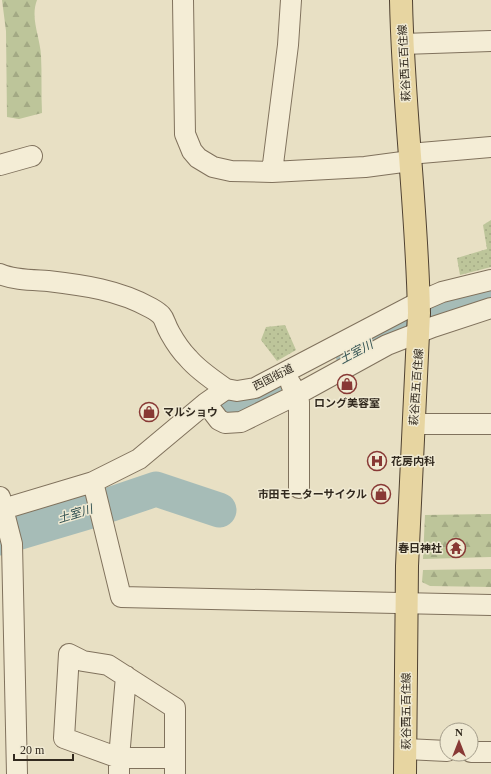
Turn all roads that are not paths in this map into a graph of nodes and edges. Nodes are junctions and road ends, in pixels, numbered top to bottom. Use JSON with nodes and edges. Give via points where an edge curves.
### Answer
{"nodes":[{"id":1,"x":183,"y":0,"type":"edge"},
{"id":2,"x":291,"y":0,"type":"edge"},
{"id":3,"x":401,"y":0,"type":"edge"},
{"id":4,"x":491,"y":42,"type":"edge"},
{"id":5,"x":403,"y":44,"type":"junction"},
{"id":6,"x":491,"y":147,"type":"edge"},
{"id":7,"x":32,"y":156,"type":"dead end"},
{"id":8,"x":409,"y":157,"type":"junction"},
{"id":9,"x":0,"y":165,"type":"edge"},
{"id":10,"x":272,"y":172,"type":"junction"},
{"id":11,"x":0,"y":274,"type":"edge"},
{"id":12,"x":491,"y":280,"type":"edge"},
{"id":13,"x":491,"y":308,"type":"edge"},
{"id":14,"x":419,"y":319,"type":"junction"},
{"id":15,"x":291,"y":384,"type":"junction"},
{"id":16,"x":226,"y":388,"type":"junction"},
{"id":17,"x":206,"y":403,"type":"junction"},
{"id":18,"x":413,"y":424,"type":"junction"},
{"id":19,"x":491,"y":424,"type":"edge"},
{"id":20,"x":93,"y":482,"type":"junction"},
{"id":21,"x":299,"y":488,"type":"dead end"},
{"id":22,"x":1,"y":505,"type":"edge"},
{"id":23,"x":407,"y":604,"type":"junction"},
{"id":24,"x":491,"y":605,"type":"edge"},
{"id":25,"x":126,"y":676,"type":"junction"},
{"id":26,"x":8,"y":723,"type":"edge"},
{"id":27,"x":406,"y":749,"type":"junction"},
{"id":28,"x":439,"y":751,"type":"edge"},
{"id":29,"x":479,"y":752,"type":"edge"},
{"id":30,"x":491,"y":752,"type":"edge"},
{"id":31,"x":119,"y":766,"type":"edge"},
{"id":32,"x":175,"y":766,"type":"edge"},
{"id":33,"x":17,"y":774,"type":"edge"},
{"id":34,"x":405,"y":774,"type":"edge"}],
"edges":[{"from":1,"to":10,"type":"street","via":[[185,134],[192,151],[213,167],[231,171]]},
{"from":2,"to":10,"type":"street"},
{"from":3,"to":5,"type":"main road","name":"萩谷西五百住線"},
{"from":4,"to":5,"type":"street"},
{"from":5,"to":8,"type":"main road","name":"萩谷西五百住線"},
{"from":6,"to":8,"type":"street"},
{"from":7,"to":9,"type":"street"},
{"from":8,"to":10,"type":"street","via":[[365,167]]},
{"from":8,"to":14,"type":"main road","name":"萩谷西五百住線","via":[[419,282]]},
{"from":11,"to":16,"type":"street","via":[[84,285],[121,295],[149,307],[164,318],[169,332],[188,358]]},
{"from":12,"to":14,"type":"street","name":"西国街道","via":[[442,292]]},
{"from":13,"to":14,"type":"street"},
{"from":14,"to":15,"type":"street","name":"西国街道"},
{"from":14,"to":15,"type":"street","via":[[387,345]]},
{"from":14,"to":18,"type":"main road","name":"萩谷西五百住線"},
{"from":15,"to":16,"type":"street","name":"西国街道","via":[[237,390]]},
{"from":15,"to":17,"type":"street","via":[[247,420],[234,423],[219,420]]},
{"from":15,"to":21,"type":"street","via":[[299,402]]},
{"from":16,"to":17,"type":"street"},
{"from":17,"to":20,"type":"street","via":[[139,459]]},
{"from":18,"to":19,"type":"street"},
{"from":18,"to":23,"type":"main road","name":"萩谷西五百住線"},
{"from":20,"to":22,"type":"street"},
{"from":20,"to":23,"type":"street","via":[[121,597]]},
{"from":22,"to":26,"type":"street","via":[[12,544]]},
{"from":23,"to":24,"type":"street"},
{"from":23,"to":27,"type":"main road","name":"萩谷西五百住線"},
{"from":25,"to":31,"type":"street"},
{"from":25,"to":31,"type":"street","via":[[108,665],[83,661],[69,654],[64,738]]},
{"from":25,"to":32,"type":"street","via":[[175,708]]},
{"from":26,"to":33,"type":"street"},
{"from":27,"to":28,"type":"street"},
{"from":27,"to":34,"type":"main road","name":"萩谷西五百住線"},
{"from":29,"to":30,"type":"street"},
{"from":31,"to":32,"type":"street"}]}
